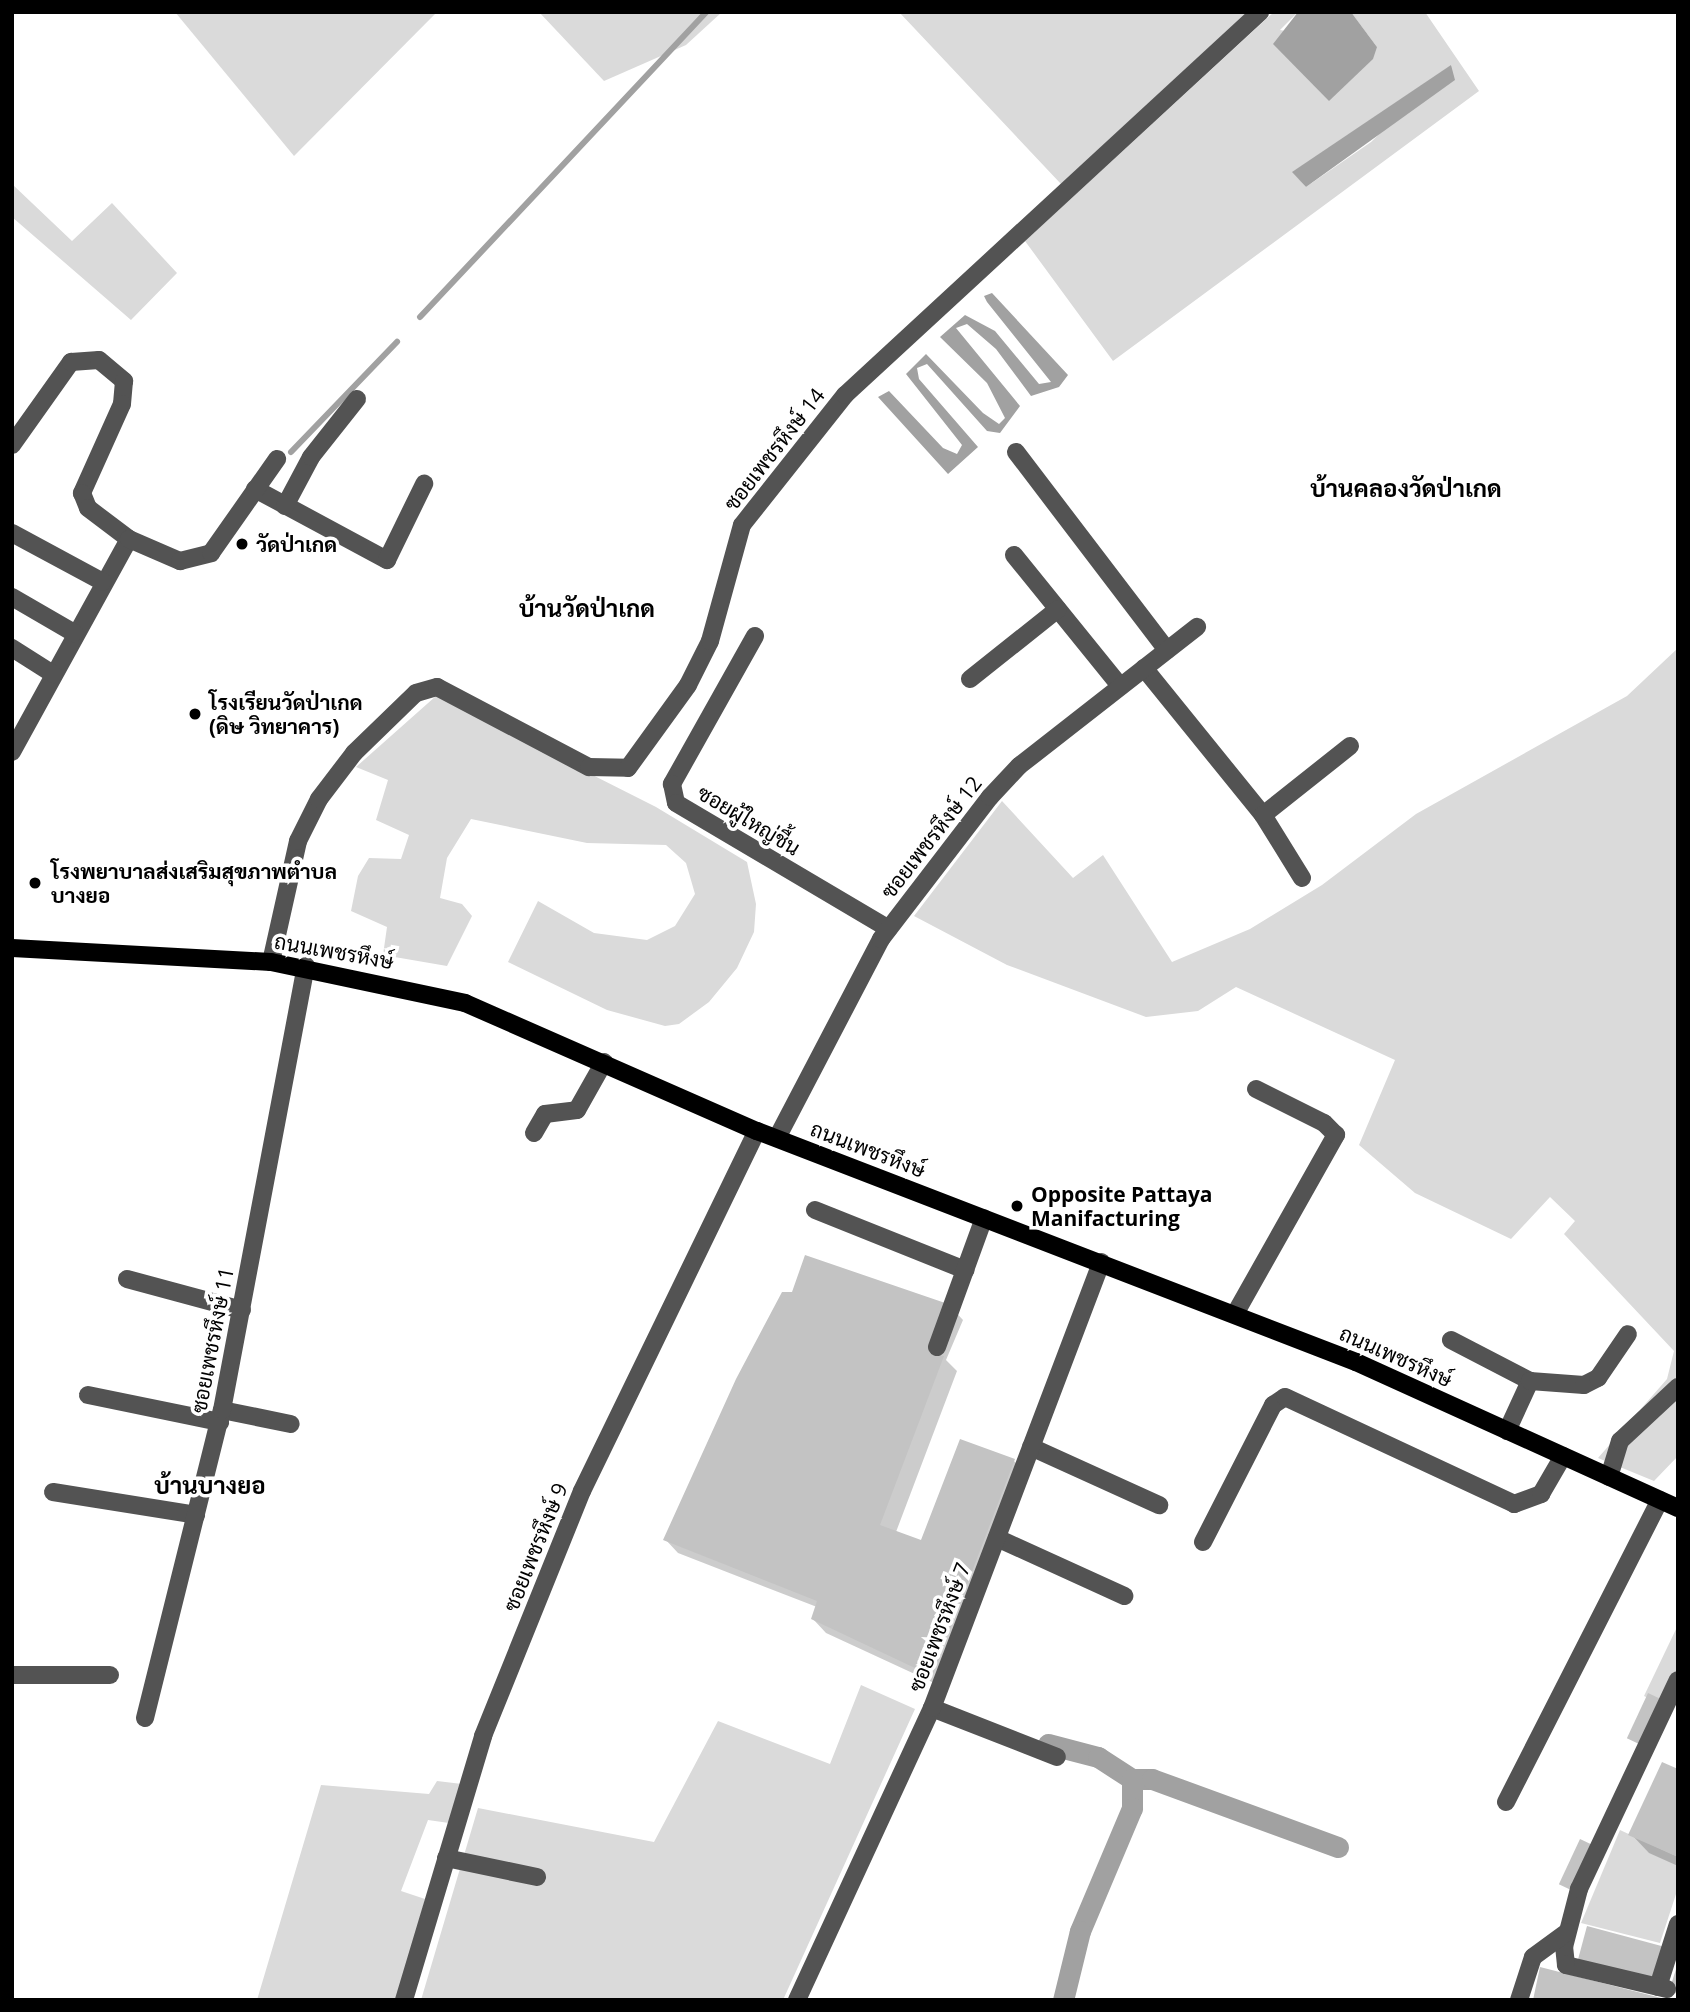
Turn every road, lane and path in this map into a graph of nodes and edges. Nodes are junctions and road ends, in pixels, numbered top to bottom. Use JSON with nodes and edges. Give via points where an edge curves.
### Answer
{"nodes":[{"id":1,"x":1260,"y":12,"type":"edge"},
{"id":2,"x":358,"y":398,"type":"dead end"},
{"id":3,"x":14,"y":439,"type":"edge"},
{"id":4,"x":1016,"y":452,"type":"dead end"},
{"id":5,"x":277,"y":459,"type":"dead end"},
{"id":6,"x":424,"y":484,"type":"dead end"},
{"id":7,"x":254,"y":489,"type":"junction"},
{"id":8,"x":285,"y":506,"type":"junction"},
{"id":9,"x":12,"y":533,"type":"edge"},
{"id":10,"x":129,"y":538,"type":"junction"},
{"id":11,"x":1014,"y":555,"type":"dead end"},
{"id":12,"x":103,"y":582,"type":"junction"},
{"id":13,"x":12,"y":597,"type":"edge"},
{"id":14,"x":1058,"y":609,"type":"junction"},
{"id":15,"x":1197,"y":627,"type":"dead end"},
{"id":16,"x":74,"y":633,"type":"junction"},
{"id":17,"x":755,"y":636,"type":"dead end"},
{"id":18,"x":12,"y":648,"type":"edge"},
{"id":19,"x":1167,"y":650,"type":"junction"},
{"id":20,"x":1144,"y":668,"type":"junction"},
{"id":21,"x":53,"y":674,"type":"junction"},
{"id":22,"x":970,"y":679,"type":"dead end"},
{"id":23,"x":1120,"y":686,"type":"junction"},
{"id":24,"x":1350,"y":746,"type":"dead end"},
{"id":25,"x":12,"y":752,"type":"edge"},
{"id":26,"x":1262,"y":816,"type":"junction"},
{"id":27,"x":1302,"y":878,"type":"dead end"},
{"id":28,"x":889,"y":929,"type":"junction"},
{"id":29,"x":12,"y":948,"type":"edge"},
{"id":30,"x":271,"y":962,"type":"junction"},
{"id":31,"x":306,"y":966,"type":"junction"},
{"id":32,"x":604,"y":1062,"type":"junction"},
{"id":33,"x":1256,"y":1089,"type":"dead end"},
{"id":34,"x":757,"y":1131,"type":"junction"},
{"id":35,"x":534,"y":1133,"type":"dead end"},
{"id":36,"x":777,"y":1138,"type":"junction"},
{"id":37,"x":815,"y":1210,"type":"dead end"},
{"id":38,"x":984,"y":1218,"type":"junction"},
{"id":39,"x":1101,"y":1262,"type":"junction"},
{"id":40,"x":965,"y":1270,"type":"junction"},
{"id":41,"x":127,"y":1279,"type":"dead end"},
{"id":42,"x":242,"y":1310,"type":"junction"},
{"id":43,"x":1234,"y":1314,"type":"junction"},
{"id":44,"x":1628,"y":1334,"type":"dead end"},
{"id":45,"x":1451,"y":1339,"type":"dead end"},
{"id":46,"x":937,"y":1347,"type":"dead end"},
{"id":47,"x":1530,"y":1381,"type":"junction"},
{"id":48,"x":1678,"y":1387,"type":"edge"},
{"id":49,"x":88,"y":1395,"type":"dead end"},
{"id":50,"x":221,"y":1416,"type":"junction"},
{"id":51,"x":291,"y":1424,"type":"dead end"},
{"id":52,"x":1507,"y":1430,"type":"junction"},
{"id":53,"x":1031,"y":1447,"type":"junction"},
{"id":54,"x":1563,"y":1456,"type":"junction"},
{"id":55,"x":1609,"y":1477,"type":"junction"},
{"id":56,"x":53,"y":1492,"type":"dead end"},
{"id":57,"x":1660,"y":1500,"type":"junction"},
{"id":58,"x":1159,"y":1505,"type":"dead end"},
{"id":59,"x":1678,"y":1508,"type":"edge"},
{"id":60,"x":197,"y":1515,"type":"junction"},
{"id":61,"x":997,"y":1538,"type":"junction"},
{"id":62,"x":1203,"y":1542,"type":"dead end"},
{"id":63,"x":1124,"y":1596,"type":"dead end"},
{"id":64,"x":12,"y":1675,"type":"edge"},
{"id":65,"x":110,"y":1675,"type":"dead end"},
{"id":66,"x":1678,"y":1680,"type":"edge"},
{"id":67,"x":932,"y":1708,"type":"junction"},
{"id":68,"x":145,"y":1718,"type":"dead end"},
{"id":69,"x":1057,"y":1758,"type":"dead end"},
{"id":70,"x":1506,"y":1802,"type":"dead end"},
{"id":71,"x":446,"y":1858,"type":"junction"},
{"id":72,"x":537,"y":1877,"type":"dead end"},
{"id":73,"x":1678,"y":1924,"type":"edge"},
{"id":74,"x":1567,"y":1932,"type":"junction"},
{"id":75,"x":404,"y":2000,"type":"edge"},
{"id":76,"x":797,"y":2000,"type":"edge"},
{"id":77,"x":1519,"y":2000,"type":"edge"}],
"edges":[{"from":1,"to":30,"type":"street","name":"ซอยเพชรหึงษ์ 14","via":[[845,395],[742,525],[710,641],[688,685],[628,768],[589,767],[437,687],[416,693],[354,753],[319,799],[298,841]]},
{"from":2,"to":8,"type":"street","via":[[311,457]]},
{"from":3,"to":10,"type":"street","via":[[64,366],[99,360],[124,381],[125,392],[82,493],[88,508]]},
{"from":4,"to":19,"type":"street"},
{"from":5,"to":7,"type":"street"},
{"from":6,"to":8,"type":"street","via":[[387,560]]},
{"from":7,"to":8,"type":"street"},
{"from":7,"to":10,"type":"street","via":[[211,553],[196,560],[180,561]]},
{"from":9,"to":12,"type":"street"},
{"from":10,"to":12,"type":"street"},
{"from":11,"to":14,"type":"street"},
{"from":12,"to":16,"type":"street"},
{"from":13,"to":16,"type":"street"},
{"from":14,"to":22,"type":"street"},
{"from":14,"to":23,"type":"street"},
{"from":15,"to":19,"type":"street","name":"ซอยเพชรหึงษ์ 12"},
{"from":16,"to":21,"type":"street"},
{"from":17,"to":28,"type":"street","name":"ซอยผู้ใหญ่ชื้น","via":[[672,784],[676,803]]},
{"from":18,"to":21,"type":"street"},
{"from":19,"to":20,"type":"street","name":"ซอยเพชรหึงษ์ 12"},
{"from":20,"to":23,"type":"street","name":"ซอยเพชรหึงษ์ 12"},
{"from":20,"to":26,"type":"street"},
{"from":21,"to":25,"type":"street"},
{"from":23,"to":28,"type":"street","name":"ซอยเพชรหึงษ์ 12","via":[[1019,766]]},
{"from":24,"to":26,"type":"street"},
{"from":26,"to":27,"type":"street"},
{"from":28,"to":36,"type":"street","name":"ซอยเพชรหึงษ์ 12"},
{"from":29,"to":30,"type":"main road","name":"ถนนเพชรหึงษ์"},
{"from":30,"to":31,"type":"main road","name":"ถนนเพชรหึงษ์"},
{"from":31,"to":32,"type":"main road","name":"ถนนเพชรหึงษ์","via":[[465,1003]]},
{"from":31,"to":42,"type":"street","name":"ซอยเพชรหึงษ์ 11"},
{"from":32,"to":34,"type":"main road","name":"ถนนเพชรหึงษ์"},
{"from":32,"to":35,"type":"street","via":[[577,1110],[545,1114]]},
{"from":33,"to":43,"type":"street","via":[[1324,1123],[1336,1135]]},
{"from":34,"to":36,"type":"main road","name":"ถนนเพชรหึงษ์"},
{"from":34,"to":71,"type":"street","name":"ซอยเพชรหึงษ์ 9","via":[[582,1491],[483,1735]]},
{"from":36,"to":38,"type":"main road","name":"ถนนเพชรหึงษ์"},
{"from":37,"to":40,"type":"street"},
{"from":38,"to":39,"type":"main road","name":"ถนนเพชรหึงษ์"},
{"from":38,"to":40,"type":"street"},
{"from":39,"to":43,"type":"main road","name":"ถนนเพชรหึงษ์"},
{"from":39,"to":53,"type":"street","name":"ซอยเพชรหึงษ์ 7"},
{"from":40,"to":46,"type":"street"},
{"from":41,"to":42,"type":"street"},
{"from":42,"to":50,"type":"street","name":"ซอยเพชรหึงษ์ 11"},
{"from":43,"to":52,"type":"main road","name":"ถนนเพชรหึงษ์"},
{"from":44,"to":47,"type":"street","via":[[1598,1378],[1584,1385]]},
{"from":45,"to":47,"type":"street"},
{"from":47,"to":52,"type":"street"},
{"from":48,"to":55,"type":"street","via":[[1620,1441]]},
{"from":49,"to":50,"type":"street"},
{"from":50,"to":51,"type":"street"},
{"from":50,"to":60,"type":"street","name":"ซอยเพชรหึงษ์ 11"},
{"from":52,"to":54,"type":"main road","name":"ถนนเพชรหึงษ์"},
{"from":53,"to":58,"type":"street"},
{"from":53,"to":61,"type":"street","name":"ซอยเพชรหึงษ์ 7"},
{"from":54,"to":55,"type":"main road","name":"ถนนเพชรหึงษ์"},
{"from":54,"to":62,"type":"street","via":[[1541,1494],[1514,1504],[1285,1396],[1273,1405]]},
{"from":55,"to":57,"type":"main road","name":"ถนนเพชรหึงษ์"},
{"from":56,"to":60,"type":"street"},
{"from":57,"to":59,"type":"main road","name":"ถนนเพชรหึงษ์"},
{"from":57,"to":70,"type":"street"},
{"from":60,"to":68,"type":"street","name":"ซอยเพชรหึงษ์ 11"},
{"from":61,"to":63,"type":"street"},
{"from":61,"to":67,"type":"street","name":"ซอยเพชรหึงษ์ 7"},
{"from":64,"to":65,"type":"street"},
{"from":66,"to":74,"type":"street","via":[[1579,1889]]},
{"from":67,"to":69,"type":"street"},
{"from":67,"to":76,"type":"street","name":"ซอยเพชรหึงษ์ 7"},
{"from":71,"to":72,"type":"street"},
{"from":71,"to":75,"type":"street","name":"ซอยเพชรหึงษ์ 9"},
{"from":73,"to":74,"type":"street","via":[[1663,1988],[1566,1965]]},
{"from":74,"to":77,"type":"street","via":[[1533,1957]]}]}
